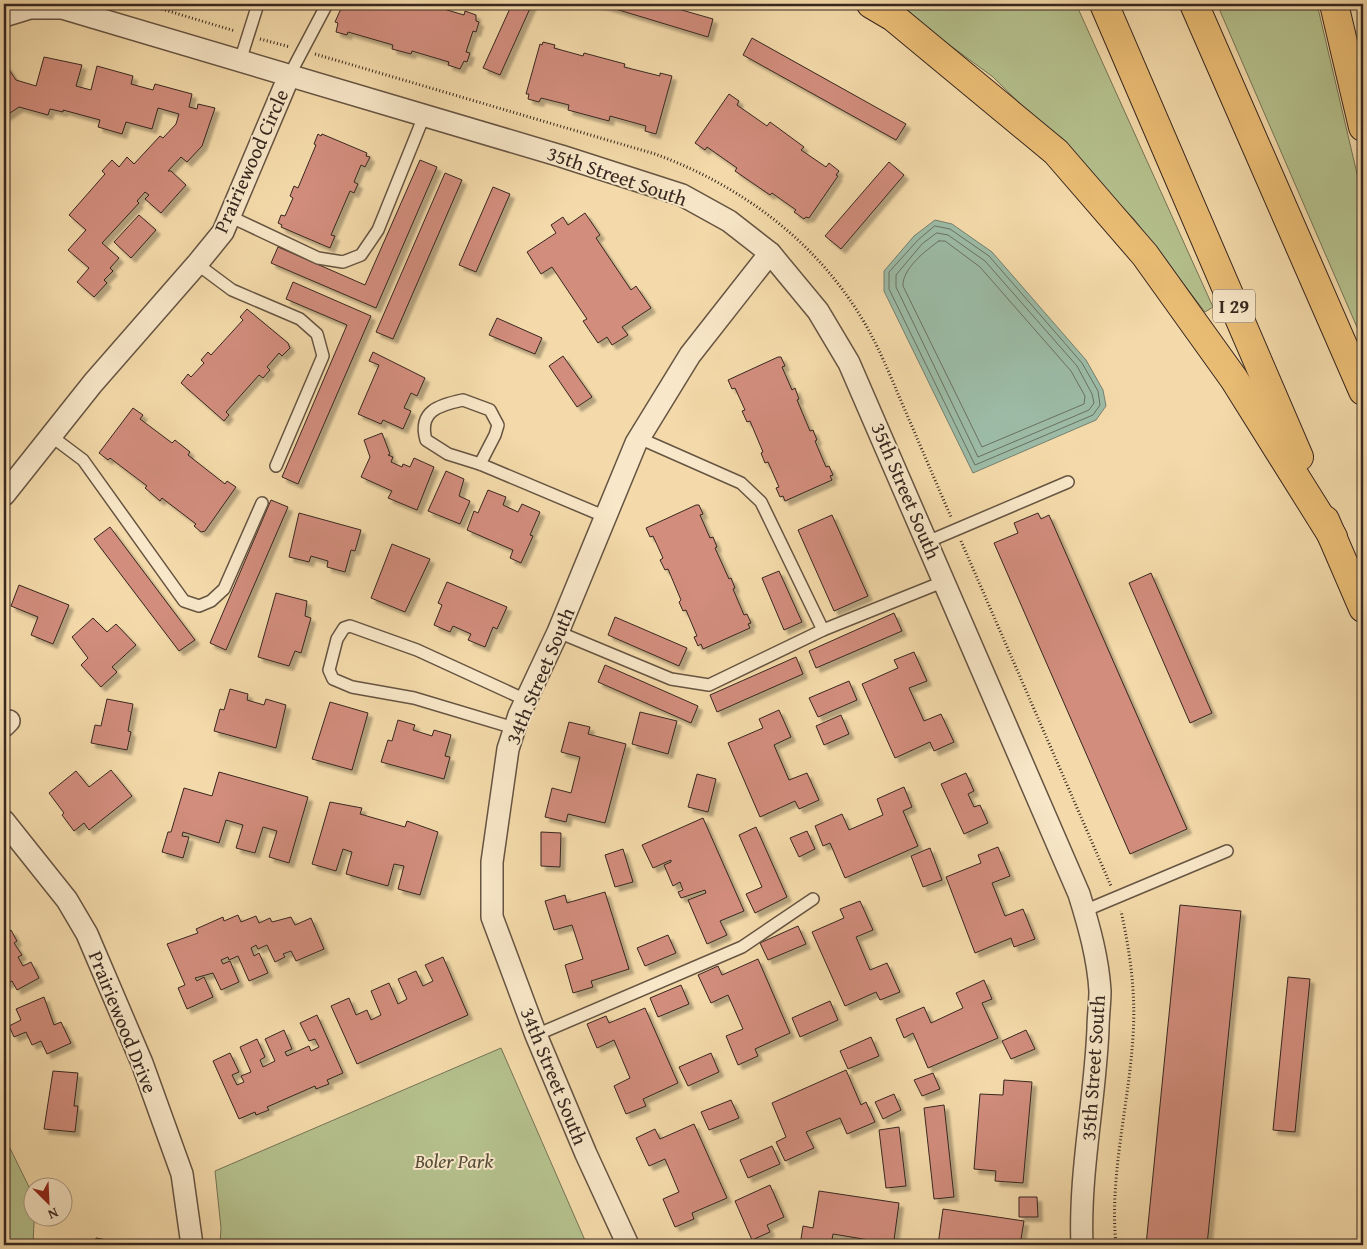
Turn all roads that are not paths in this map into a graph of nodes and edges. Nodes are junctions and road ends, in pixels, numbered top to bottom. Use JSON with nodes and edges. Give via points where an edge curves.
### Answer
{"nodes":[{"id":1,"x":258,"y":4,"type":"edge"},
{"id":2,"x":327,"y":4,"type":"edge"},
{"id":3,"x":871,"y":4,"type":"edge"},
{"id":4,"x":1104,"y":4,"type":"edge"},
{"id":5,"x":1194,"y":4,"type":"edge"},
{"id":6,"x":1334,"y":4,"type":"edge"},
{"id":7,"x":61,"y":6,"type":"edge"},
{"id":8,"x":4,"y":16,"type":"edge"},
{"id":9,"x":240,"y":61,"type":"junction"},
{"id":10,"x":289,"y":76,"type":"junction"},
{"id":11,"x":424,"y":116,"type":"junction"},
{"id":12,"x":1363,"y":127,"type":"edge"},
{"id":13,"x":229,"y":216,"type":"junction"},
{"id":14,"x":770,"y":253,"type":"junction"},
{"id":15,"x":197,"y":264,"type":"junction"},
{"id":16,"x":1363,"y":391,"type":"edge"},
{"id":17,"x":51,"y":436,"type":"junction"},
{"id":18,"x":639,"y":438,"type":"junction"},
{"id":19,"x":480,"y":464,"type":"junction"},
{"id":20,"x":276,"y":466,"type":"dead end"},
{"id":21,"x":1068,"y":482,"type":"dead end"},
{"id":22,"x":4,"y":495,"type":"edge"},
{"id":23,"x":262,"y":503,"type":"dead end"},
{"id":24,"x":606,"y":517,"type":"junction"},
{"id":25,"x":1333,"y":537,"type":"junction"},
{"id":26,"x":927,"y":542,"type":"junction"},
{"id":27,"x":945,"y":581,"type":"junction"},
{"id":28,"x":1363,"y":608,"type":"edge"},
{"id":29,"x":823,"y":630,"type":"junction"},
{"id":30,"x":558,"y":632,"type":"junction"},
{"id":31,"x":526,"y":700,"type":"junction"},
{"id":32,"x":514,"y":728,"type":"junction"},
{"id":33,"x":4,"y":821,"type":"edge"},
{"id":34,"x":1227,"y":851,"type":"dead end"},
{"id":35,"x":813,"y":899,"type":"dead end"},
{"id":36,"x":1084,"y":911,"type":"junction"},
{"id":37,"x":536,"y":1035,"type":"junction"},
{"id":38,"x":192,"y":1245,"type":"edge"},
{"id":39,"x":628,"y":1245,"type":"edge"},
{"id":40,"x":1082,"y":1245,"type":"edge"}],
"edges":[{"from":1,"to":9,"type":"lane"},
{"from":2,"to":10,"type":"lane"},
{"from":3,"to":25,"type":"highway","via":[[893,17],[1056,152],[1145,255],[1234,379]]},
{"from":4,"to":25,"type":"highway","number":"I 29"},
{"from":5,"to":16,"type":"highway"},
{"from":6,"to":12,"type":"highway"},
{"from":7,"to":8,"type":"street","name":"Prairiewood Circle","via":[[30,8]]},
{"from":7,"to":9,"type":"street","name":"Prairiewood Circle"},
{"from":9,"to":10,"type":"street","name":"Prairiewood Circle"},
{"from":10,"to":11,"type":"street","name":"35th Street South"},
{"from":10,"to":13,"type":"street","name":"Prairiewood Circle"},
{"from":11,"to":13,"type":"lane","via":[[378,230],[361,255],[343,262],[318,258]]},
{"from":11,"to":14,"type":"street","name":"35th Street South","via":[[682,195],[729,221]]},
{"from":13,"to":15,"type":"street","name":"Prairiewood Circle","via":[[223,232]]},
{"from":14,"to":18,"type":"street","name":"34th Street South","via":[[690,355]]},
{"from":14,"to":26,"type":"street","name":"35th Street South","via":[[818,311],[836,339],[873,414]]},
{"from":15,"to":17,"type":"street","name":"Prairiewood Circle"},
{"from":15,"to":20,"type":"lane","via":[[232,290],[300,319],[317,334],[323,356]]},
{"from":17,"to":22,"type":"street","name":"Prairiewood Circle"},
{"from":17,"to":23,"type":"lane","via":[[83,460],[184,601],[199,606],[212,601],[224,589]]},
{"from":18,"to":24,"type":"street","name":"34th Street South"},
{"from":18,"to":29,"type":"lane","via":[[741,483],[761,502]]},
{"from":19,"to":19,"type":"lane","via":[[448,454],[426,440],[423,430],[426,418],[435,408],[463,400],[490,410],[498,424]]},
{"from":19,"to":24,"type":"lane"},
{"from":21,"to":26,"type":"lane"},
{"from":24,"to":30,"type":"street","name":"34th Street South"},
{"from":25,"to":28,"type":"highway","number":"I 29"},
{"from":26,"to":27,"type":"street","name":"35th Street South"},
{"from":27,"to":29,"type":"lane"},
{"from":27,"to":36,"type":"street","name":"35th Street South"},
{"from":29,"to":30,"type":"lane","via":[[709,685],[671,679]]},
{"from":30,"to":31,"type":"street","name":"34th Street South"},
{"from":31,"to":32,"type":"street","name":"34th Street South"},
{"from":31,"to":32,"type":"lane","via":[[369,631],[350,626],[344,628],[337,639],[329,670],[333,680],[352,687],[414,698]]},
{"from":32,"to":37,"type":"street","name":"34th Street South","via":[[508,749],[492,862],[492,916]]},
{"from":33,"to":38,"type":"street","name":"Prairiewood Drive","via":[[67,900],[86,934],[142,1064],[182,1174]]},
{"from":34,"to":36,"type":"lane"},
{"from":35,"to":37,"type":"lane","via":[[742,947]]},
{"from":36,"to":40,"type":"street","name":"35th Street South","via":[[1092,936],[1100,992],[1083,1187]]},
{"from":37,"to":39,"type":"street","name":"34th Street South"}]}
